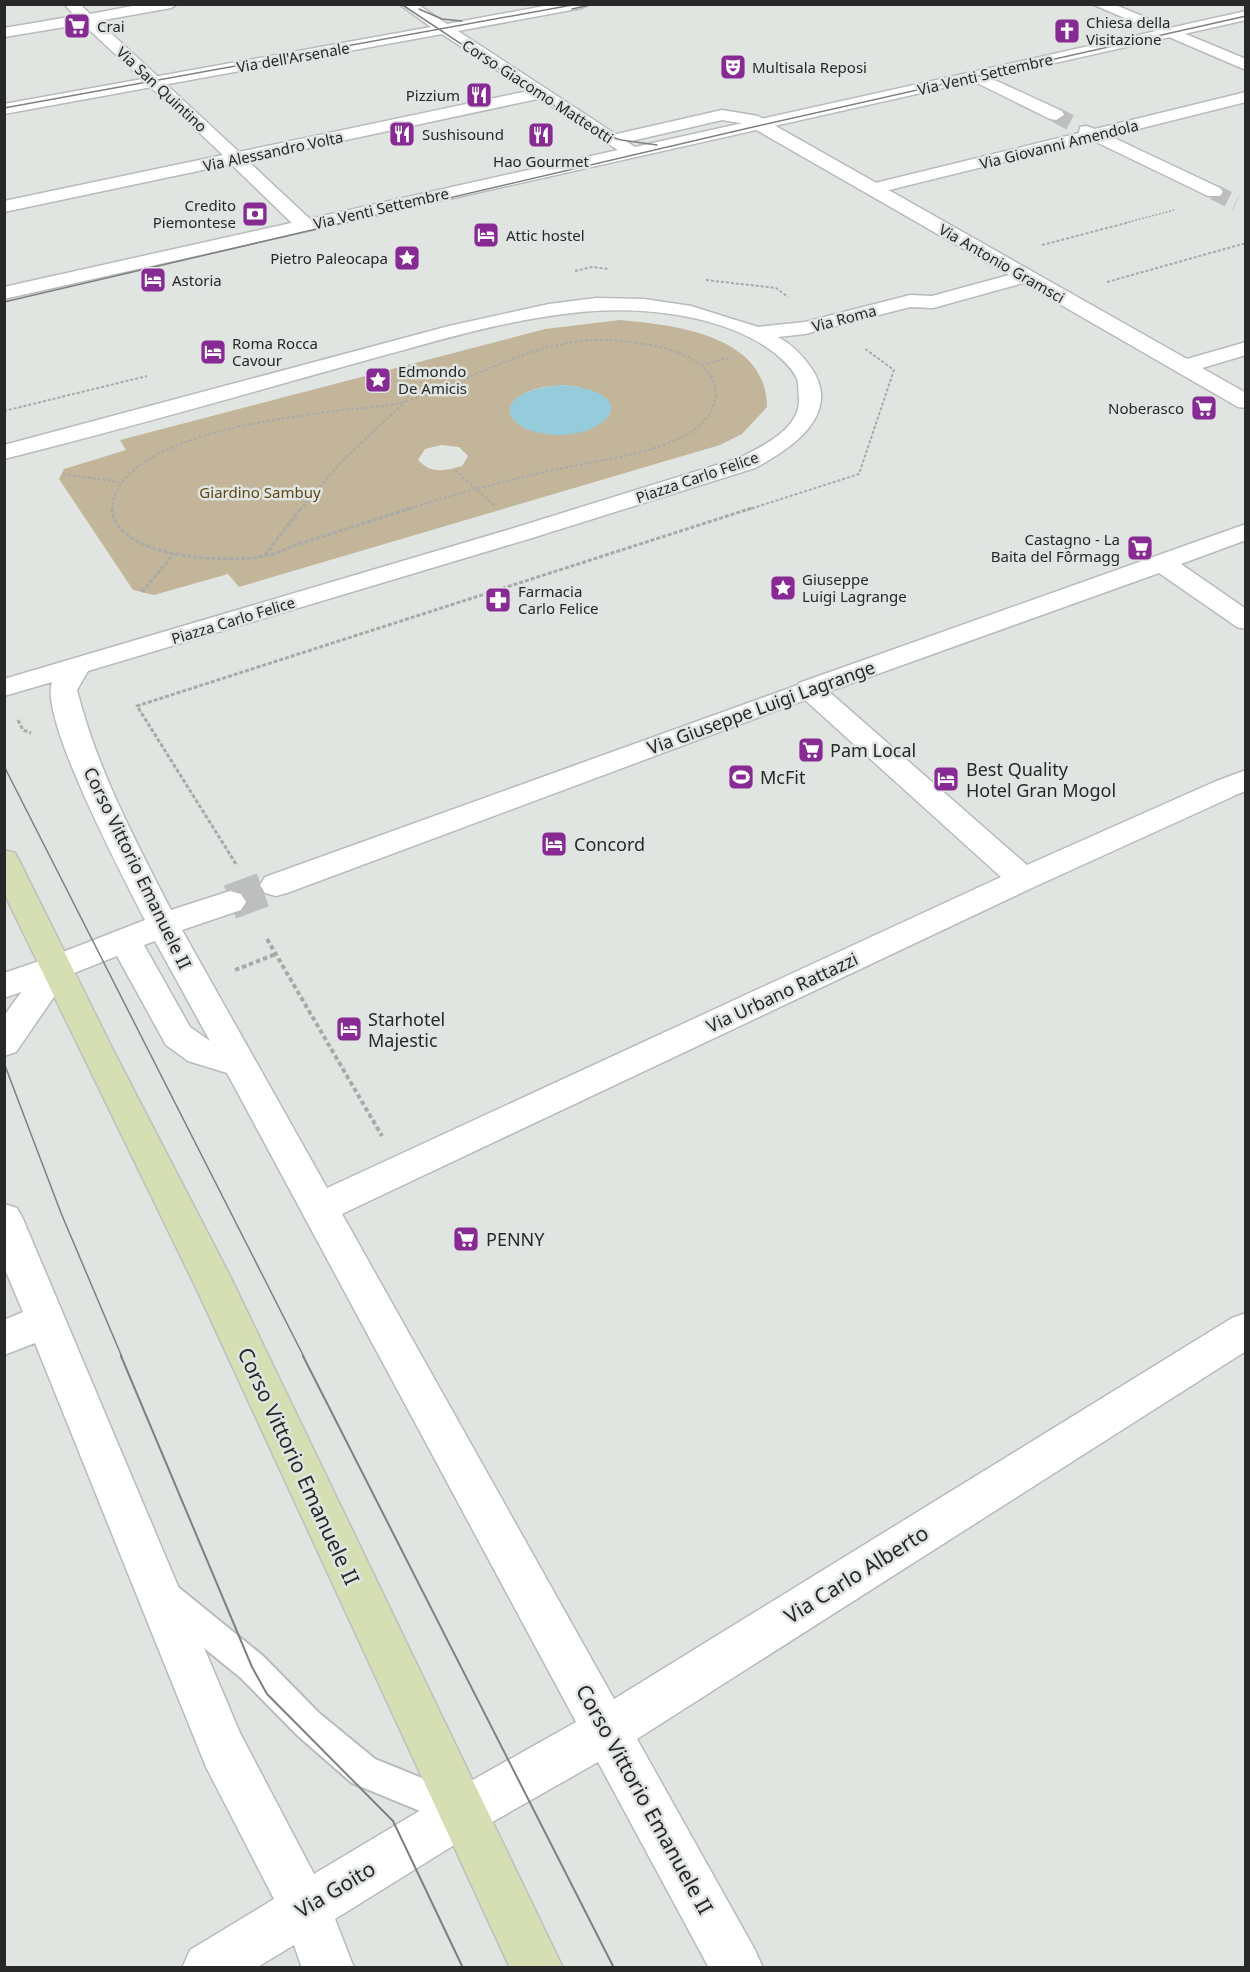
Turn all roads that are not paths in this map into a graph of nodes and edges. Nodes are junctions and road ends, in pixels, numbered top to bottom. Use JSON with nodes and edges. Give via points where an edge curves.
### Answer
{"nodes":[{"id":1,"x":71,"y":4,"type":"edge"},
{"id":2,"x":171,"y":4,"type":"edge"},
{"id":3,"x":405,"y":4,"type":"edge"},
{"id":4,"x":433,"y":4,"type":"edge"},
{"id":5,"x":582,"y":4,"type":"edge"},
{"id":6,"x":1099,"y":4,"type":"edge"},
{"id":7,"x":1245,"y":15,"type":"edge"},
{"id":8,"x":86,"y":19,"type":"junction"},
{"id":9,"x":443,"y":30,"type":"junction"},
{"id":10,"x":1166,"y":32,"type":"junction"},
{"id":11,"x":4,"y":33,"type":"edge"},
{"id":12,"x":1245,"y":65,"type":"edge"},
{"id":13,"x":975,"y":76,"type":"junction"},
{"id":14,"x":154,"y":82,"type":"junction"},
{"id":15,"x":542,"y":93,"type":"junction"},
{"id":16,"x":1245,"y":97,"type":"edge"},
{"id":17,"x":4,"y":110,"type":"edge"},
{"id":18,"x":1056,"y":115,"type":"tunnel mouth"},
{"id":19,"x":759,"y":124,"type":"junction"},
{"id":20,"x":1077,"y":126,"type":"tunnel mouth"},
{"id":21,"x":1095,"y":135,"type":"junction"},
{"id":22,"x":614,"y":140,"type":"junction"},
{"id":23,"x":632,"y":152,"type":"junction"},
{"id":24,"x":237,"y":159,"type":"junction"},
{"id":25,"x":873,"y":189,"type":"junction"},
{"id":26,"x":1215,"y":192,"type":"tunnel mouth"},
{"id":27,"x":4,"y":207,"type":"edge"},
{"id":28,"x":304,"y":225,"type":"junction"},
{"id":29,"x":1026,"y":276,"type":"junction"},
{"id":30,"x":4,"y":293,"type":"edge"},
{"id":31,"x":933,"y":302,"type":"junction"},
{"id":32,"x":755,"y":333,"type":"junction"},
{"id":33,"x":1245,"y":348,"type":"edge"},
{"id":34,"x":813,"y":353,"type":"junction"},
{"id":35,"x":1245,"y":363,"type":"edge"},
{"id":36,"x":1194,"y":372,"type":"junction"},
{"id":37,"x":1245,"y":402,"type":"edge"},
{"id":38,"x":4,"y":452,"type":"edge"},
{"id":39,"x":1245,"y":531,"type":"edge"},
{"id":40,"x":1162,"y":563,"type":"junction"},
{"id":41,"x":1245,"y":621,"type":"edge"},
{"id":42,"x":78,"y":667,"type":"junction"},
{"id":43,"x":4,"y":688,"type":"edge"},
{"id":44,"x":809,"y":689,"type":"junction"},
{"id":45,"x":1235,"y":784,"type":"edge"},
{"id":46,"x":4,"y":860,"type":"edge"},
{"id":47,"x":1023,"y":879,"type":"junction"},
{"id":48,"x":276,"y":885,"type":"tunnel mouth"},
{"id":49,"x":230,"y":902,"type":"tunnel mouth"},
{"id":50,"x":163,"y":925,"type":"junction"},
{"id":51,"x":125,"y":941,"type":"junction"},
{"id":52,"x":57,"y":967,"type":"junction"},
{"id":53,"x":4,"y":986,"type":"edge"},
{"id":54,"x":4,"y":1043,"type":"edge"},
{"id":55,"x":240,"y":1064,"type":"junction"},
{"id":56,"x":319,"y":1208,"type":"junction"},
{"id":57,"x":4,"y":1219,"type":"edge"},
{"id":58,"x":45,"y":1320,"type":"junction"},
{"id":59,"x":1245,"y":1330,"type":"edge"},
{"id":60,"x":4,"y":1338,"type":"edge"},
{"id":61,"x":159,"y":1591,"type":"junction"},
{"id":62,"x":608,"y":1730,"type":"junction"},
{"id":63,"x":463,"y":1812,"type":"junction"},
{"id":64,"x":305,"y":1908,"type":"junction"},
{"id":65,"x":208,"y":1968,"type":"edge"},
{"id":66,"x":328,"y":1968,"type":"edge"},
{"id":67,"x":537,"y":1968,"type":"edge"},
{"id":68,"x":737,"y":1968,"type":"edge"}],
"edges":[{"from":1,"to":8,"type":"street","name":"Via San Quintino"},
{"from":2,"to":8,"type":"street"},
{"from":3,"to":9,"type":"street","name":"Corso Giacomo Matteotti"},
{"from":4,"to":9,"type":"street","name":"Corso Giacomo Matteotti","via":[[444,11]]},
{"from":5,"to":9,"type":"street","name":"Via dell'Arsenale"},
{"from":6,"to":10,"type":"street"},
{"from":7,"to":10,"type":"street","name":"Via Venti Settembre"},
{"from":8,"to":11,"type":"street"},
{"from":8,"to":14,"type":"street","name":"Via San Quintino"},
{"from":9,"to":14,"type":"street","name":"Via dell'Arsenale"},
{"from":9,"to":15,"type":"street","name":"Corso Giacomo Matteotti"},
{"from":10,"to":12,"type":"street"},
{"from":10,"to":13,"type":"street","name":"Via Venti Settembre"},
{"from":13,"to":18,"type":"street"},
{"from":13,"to":19,"type":"street","name":"Via Venti Settembre"},
{"from":14,"to":17,"type":"street","name":"Via dell'Arsenale"},
{"from":14,"to":24,"type":"street","name":"Via San Quintino"},
{"from":15,"to":22,"type":"street","name":"Corso Giacomo Matteotti"},
{"from":15,"to":24,"type":"street","name":"Via Alessandro Volta"},
{"from":16,"to":21,"type":"street","name":"Via Giovanni Amendola"},
{"from":19,"to":22,"type":"street","name":"Via Venti Settembre","via":[[722,115]]},
{"from":19,"to":23,"type":"street","name":"Via Venti Settembre"},
{"from":19,"to":25,"type":"street","name":"Via Antonio Gramsci"},
{"from":20,"to":21,"type":"street"},
{"from":21,"to":25,"type":"street","name":"Via Giovanni Amendola"},
{"from":21,"to":26,"type":"street"},
{"from":22,"to":23,"type":"street","name":"Corso Giacomo Matteotti"},
{"from":23,"to":28,"type":"street","name":"Via Venti Settembre"},
{"from":24,"to":27,"type":"street","name":"Via Alessandro Volta"},
{"from":24,"to":28,"type":"street","name":"Via San Quintino"},
{"from":25,"to":29,"type":"street","name":"Via Antonio Gramsci"},
{"from":28,"to":30,"type":"street","name":"Via Venti Settembre"},
{"from":29,"to":31,"type":"street","name":"Via Roma"},
{"from":29,"to":36,"type":"street","name":"Via Antonio Gramsci"},
{"from":31,"to":32,"type":"street","name":"Via Roma","via":[[910,301],[805,328]]},
{"from":31,"to":34,"type":"street","name":"Via Roma","via":[[924,313],[834,338]]},
{"from":32,"to":34,"type":"street","name":"Piazza Carlo Felice","via":[[777,345]]},
{"from":32,"to":38,"type":"street","name":"Piazza Carlo Felice","via":[[680,309],[616,303],[563,306],[442,334]]},
{"from":33,"to":36,"type":"street"},
{"from":34,"to":42,"type":"street","name":"Piazza Carlo Felice","via":[[805,418],[779,445],[747,463]]},
{"from":35,"to":36,"type":"street"},
{"from":36,"to":37,"type":"street","name":"Via Antonio Gramsci"},
{"from":39,"to":40,"type":"street","name":"Via Giuseppe Luigi Lagrange"},
{"from":40,"to":41,"type":"street"},
{"from":40,"to":44,"type":"street","name":"Via Giuseppe Luigi Lagrange"},
{"from":42,"to":43,"type":"street","name":"Piazza Carlo Felice"},
{"from":42,"to":50,"type":"street","name":"Corso Vittorio Emanuele II","via":[[63,690],[74,735]]},
{"from":44,"to":47,"type":"street"},
{"from":44,"to":48,"type":"street","name":"Via Giuseppe Luigi Lagrange"},
{"from":45,"to":47,"type":"street","name":"Via Urbano Rattazzi"},
{"from":46,"to":52,"type":"main road","name":"Corso Vittorio Emanuele II"},
{"from":47,"to":56,"type":"street","name":"Via Urbano Rattazzi"},
{"from":49,"to":50,"type":"street"},
{"from":50,"to":51,"type":"street"},
{"from":50,"to":55,"type":"street","name":"Corso Vittorio Emanuele II"},
{"from":51,"to":52,"type":"street"},
{"from":51,"to":55,"type":"street","via":[[178,1036],[200,1052]]},
{"from":52,"to":53,"type":"street"},
{"from":52,"to":54,"type":"street"},
{"from":52,"to":63,"type":"main road","name":"Corso Vittorio Emanuele II","via":[[216,1288]]},
{"from":55,"to":56,"type":"street","name":"Corso Vittorio Emanuele II"},
{"from":56,"to":62,"type":"street","name":"Corso Vittorio Emanuele II"},
{"from":57,"to":58,"type":"street"},
{"from":58,"to":60,"type":"street"},
{"from":58,"to":61,"type":"street"},
{"from":59,"to":62,"type":"street","name":"Via Carlo Alberto"},
{"from":61,"to":63,"type":"lane","via":[[252,1667],[308,1724],[364,1772]]},
{"from":61,"to":64,"type":"street","via":[[223,1750]]},
{"from":62,"to":63,"type":"street","name":"Via Carlo Alberto"},
{"from":62,"to":68,"type":"street","name":"Corso Vittorio Emanuele II"},
{"from":63,"to":64,"type":"street","name":"Via Goito"},
{"from":63,"to":67,"type":"main road","name":"Corso Vittorio Emanuele II"},
{"from":64,"to":65,"type":"street","name":"Via Goito"},
{"from":64,"to":66,"type":"street"}]}
